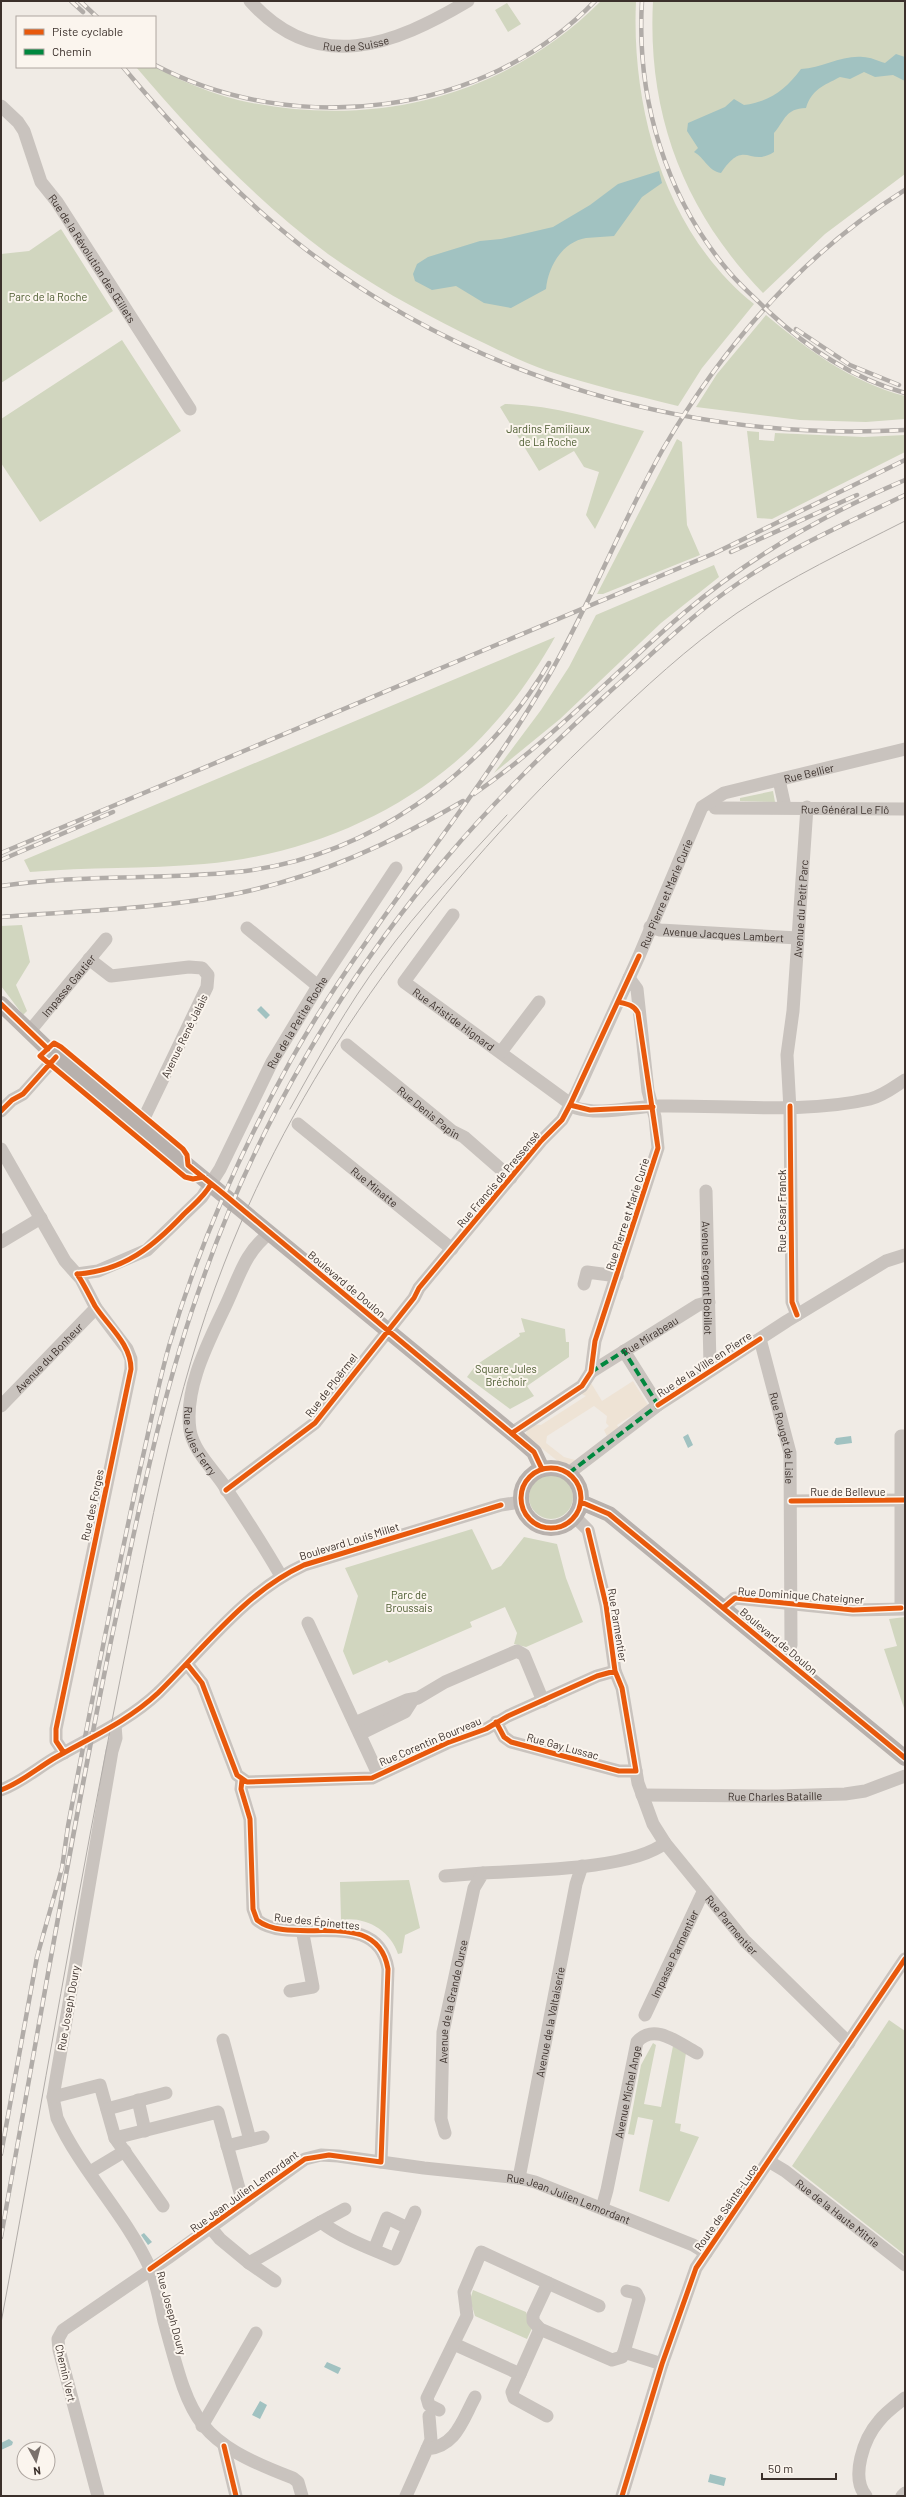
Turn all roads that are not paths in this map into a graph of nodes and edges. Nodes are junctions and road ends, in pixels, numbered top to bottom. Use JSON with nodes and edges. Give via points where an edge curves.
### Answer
{"nodes":[{"id":1,"x":250,"y":1,"type":"edge"},
{"id":2,"x":468,"y":1,"type":"edge"},
{"id":3,"x":1,"y":106,"type":"edge"},
{"id":4,"x":190,"y":409,"type":"dead end"},
{"id":5,"x":905,"y":749,"type":"edge"},
{"id":6,"x":779,"y":780,"type":"junction"},
{"id":7,"x":714,"y":803,"type":"junction"},
{"id":8,"x":785,"y":807,"type":"junction"},
{"id":9,"x":807,"y":807,"type":"junction"},
{"id":10,"x":905,"y":809,"type":"edge"},
{"id":11,"x":396,"y":868,"type":"dead end"},
{"id":12,"x":452,"y":915,"type":"dead end"},
{"id":13,"x":650,"y":927,"type":"junction"},
{"id":14,"x":247,"y":928,"type":"dead end"},
{"id":15,"x":798,"y":938,"type":"junction"},
{"id":16,"x":106,"y":939,"type":"dead end"},
{"id":17,"x":89,"y":959,"type":"junction"},
{"id":18,"x":629,"y":978,"type":"junction"},
{"id":19,"x":318,"y":986,"type":"junction"},
{"id":20,"x":539,"y":1002,"type":"dead end"},
{"id":21,"x":618,"y":1002,"type":"junction"},
{"id":22,"x":1,"y":1004,"type":"edge"},
{"id":23,"x":638,"y":1014,"type":"junction"},
{"id":24,"x":30,"y":1032,"type":"junction"},
{"id":25,"x":347,"y":1045,"type":"dead end"},
{"id":26,"x":501,"y":1052,"type":"junction"},
{"id":27,"x":56,"y":1057,"type":"junction"},
{"id":28,"x":905,"y":1080,"type":"edge"},
{"id":29,"x":570,"y":1105,"type":"junction"},
{"id":30,"x":790,"y":1106,"type":"junction"},
{"id":31,"x":652,"y":1107,"type":"junction"},
{"id":32,"x":1,"y":1111,"type":"edge"},
{"id":33,"x":138,"y":1124,"type":"junction"},
{"id":34,"x":298,"y":1124,"type":"dead end"},
{"id":35,"x":1,"y":1149,"type":"edge"},
{"id":36,"x":511,"y":1178,"type":"junction"},
{"id":37,"x":211,"y":1184,"type":"junction"},
{"id":38,"x":706,"y":1191,"type":"dead end"},
{"id":39,"x":41,"y":1218,"type":"junction"},
{"id":40,"x":270,"y":1233,"type":"junction"},
{"id":41,"x":1,"y":1242,"type":"edge"},
{"id":42,"x":452,"y":1250,"type":"junction"},
{"id":43,"x":905,"y":1255,"type":"edge"},
{"id":44,"x":77,"y":1274,"type":"junction"},
{"id":45,"x":617,"y":1276,"type":"junction"},
{"id":46,"x":584,"y":1284,"type":"dead end"},
{"id":47,"x":709,"y":1302,"type":"junction"},
{"id":48,"x":96,"y":1308,"type":"junction"},
{"id":49,"x":797,"y":1315,"type":"junction"},
{"id":50,"x":387,"y":1331,"type":"junction"},
{"id":51,"x":760,"y":1339,"type":"junction"},
{"id":52,"x":624,"y":1351,"type":"junction"},
{"id":53,"x":710,"y":1365,"type":"dead end"},
{"id":54,"x":591,"y":1372,"type":"junction"},
{"id":55,"x":1,"y":1406,"type":"edge"},
{"id":56,"x":658,"y":1406,"type":"junction"},
{"id":57,"x":512,"y":1433,"type":"junction"},
{"id":58,"x":905,"y":1436,"type":"edge"},
{"id":59,"x":542,"y":1469,"type":"junction"},
{"id":60,"x":569,"y":1473,"type":"junction"},
{"id":61,"x":226,"y":1490,"type":"junction"},
{"id":62,"x":903,"y":1500,"type":"edge"},
{"id":63,"x":791,"y":1501,"type":"junction"},
{"id":64,"x":521,"y":1502,"type":"junction"},
{"id":65,"x":577,"y":1509,"type":"junction"},
{"id":66,"x":600,"y":1510,"type":"junction"},
{"id":67,"x":588,"y":1530,"type":"junction"},
{"id":68,"x":281,"y":1576,"type":"junction"},
{"id":69,"x":790,"y":1604,"type":"junction"},
{"id":70,"x":723,"y":1608,"type":"junction"},
{"id":71,"x":903,"y":1609,"type":"edge"},
{"id":72,"x":308,"y":1623,"type":"dead end"},
{"id":73,"x":784,"y":1658,"type":"junction"},
{"id":74,"x":187,"y":1664,"type":"junction"},
{"id":75,"x":615,"y":1671,"type":"junction"},
{"id":76,"x":543,"y":1701,"type":"junction"},
{"id":77,"x":496,"y":1722,"type":"junction"},
{"id":78,"x":116,"y":1725,"type":"junction"},
{"id":79,"x":358,"y":1728,"type":"junction"},
{"id":80,"x":64,"y":1753,"type":"junction"},
{"id":81,"x":905,"y":1758,"type":"edge"},
{"id":82,"x":636,"y":1771,"type":"junction"},
{"id":83,"x":378,"y":1774,"type":"junction"},
{"id":84,"x":905,"y":1776,"type":"edge"},
{"id":85,"x":242,"y":1780,"type":"junction"},
{"id":86,"x":1,"y":1790,"type":"edge"},
{"id":87,"x":642,"y":1795,"type":"junction"},
{"id":88,"x":665,"y":1843,"type":"junction"},
{"id":89,"x":582,"y":1866,"type":"junction"},
{"id":90,"x":483,"y":1873,"type":"junction"},
{"id":91,"x":445,"y":1876,"type":"dead end"},
{"id":92,"x":703,"y":1892,"type":"junction"},
{"id":93,"x":302,"y":1929,"type":"junction"},
{"id":94,"x":905,"y":1959,"type":"edge"},
{"id":95,"x":290,"y":1991,"type":"dead end"},
{"id":96,"x":645,"y":2015,"type":"dead end"},
{"id":97,"x":223,"y":2040,"type":"dead end"},
{"id":98,"x":850,"y":2043,"type":"junction"},
{"id":99,"x":696,"y":2053,"type":"dead end"},
{"id":100,"x":166,"y":2093,"type":"dead end"},
{"id":101,"x":53,"y":2097,"type":"junction"},
{"id":102,"x":138,"y":2100,"type":"junction"},
{"id":103,"x":240,"y":2106,"type":"junction"},
{"id":104,"x":107,"y":2108,"type":"junction"},
{"id":105,"x":218,"y":2112,"type":"junction"},
{"id":106,"x":145,"y":2131,"type":"junction"},
{"id":107,"x":445,"y":2133,"type":"dead end"},
{"id":108,"x":263,"y":2137,"type":"dead end"},
{"id":109,"x":115,"y":2138,"type":"junction"},
{"id":110,"x":250,"y":2140,"type":"junction"},
{"id":111,"x":227,"y":2146,"type":"junction"},
{"id":112,"x":125,"y":2151,"type":"junction"},
{"id":113,"x":381,"y":2162,"type":"junction"},
{"id":114,"x":770,"y":2162,"type":"junction"},
{"id":115,"x":90,"y":2172,"type":"junction"},
{"id":116,"x":519,"y":2178,"type":"junction"},
{"id":117,"x":243,"y":2203,"type":"junction"},
{"id":118,"x":163,"y":2206,"type":"dead end"},
{"id":119,"x":602,"y":2208,"type":"junction"},
{"id":120,"x":345,"y":2209,"type":"dead end"},
{"id":121,"x":415,"y":2212,"type":"dead end"},
{"id":122,"x":321,"y":2222,"type":"junction"},
{"id":123,"x":210,"y":2227,"type":"junction"},
{"id":124,"x":408,"y":2228,"type":"junction"},
{"id":125,"x":374,"y":2250,"type":"junction"},
{"id":126,"x":706,"y":2253,"type":"junction"},
{"id":127,"x":249,"y":2263,"type":"junction"},
{"id":128,"x":905,"y":2265,"type":"edge"},
{"id":129,"x":150,"y":2269,"type":"junction"},
{"id":130,"x":275,"y":2281,"type":"dead end"},
{"id":131,"x":548,"y":2283,"type":"junction"},
{"id":132,"x":627,"y":2291,"type":"dead end"},
{"id":133,"x":599,"y":2306,"type":"dead end"},
{"id":134,"x":540,"y":2328,"type":"junction"},
{"id":135,"x":256,"y":2333,"type":"dead end"},
{"id":136,"x":454,"y":2344,"type":"junction"},
{"id":137,"x":624,"y":2352,"type":"junction"},
{"id":138,"x":662,"y":2364,"type":"junction"},
{"id":139,"x":520,"y":2374,"type":"junction"},
{"id":140,"x":474,"y":2397,"type":"dead end"},
{"id":141,"x":905,"y":2398,"type":"edge"},
{"id":142,"x":547,"y":2416,"type":"dead end"},
{"id":143,"x":202,"y":2426,"type":"junction"},
{"id":144,"x":224,"y":2446,"type":"junction"},
{"id":145,"x":427,"y":2449,"type":"junction"},
{"id":146,"x":905,"y":2494,"type":"edge"},
{"id":147,"x":98,"y":2496,"type":"edge"},
{"id":148,"x":236,"y":2496,"type":"edge"},
{"id":149,"x":302,"y":2496,"type":"edge"},
{"id":150,"x":406,"y":2496,"type":"edge"},
{"id":151,"x":622,"y":2496,"type":"edge"},
{"id":152,"x":866,"y":2496,"type":"edge"},
{"id":153,"x":902,"y":2496,"type":"edge"}],
"edges":[{"from":1,"to":2,"type":"street","name":"Rue de Suisse","via":[[270,20],[303,40],[352,47],[395,38]]},
{"from":3,"to":4,"type":"street","name":"Rue de la Révolution des Œillets","via":[[24,131],[41,182],[57,202]]},
{"from":5,"to":6,"type":"street","name":"Rue Bellier"},
{"from":6,"to":7,"type":"street","name":"Rue Bellier","via":[[724,793]]},
{"from":6,"to":8,"type":"street","name":"Rue Général Le Flô"},
{"from":7,"to":8,"type":"street","name":"Rue Général Le Flô"},
{"from":7,"to":13,"type":"street","name":"Rue Pierre et Marie Curie","via":[[702,807]]},
{"from":8,"to":9,"type":"street","name":"Rue Général Le Flô"},
{"from":9,"to":10,"type":"street","name":"Rue Général Le Flô"},
{"from":9,"to":15,"type":"street","name":"Avenue du Petit Parc"},
{"from":11,"to":19,"type":"street","name":"Rue de la Petite Roche"},
{"from":12,"to":26,"type":"street","name":"Rue Aristide Hignard","via":[[404,982]]},
{"from":13,"to":15,"type":"street","name":"Avenue Jacques Lambert","via":[[660,930]]},
{"from":13,"to":18,"type":"street","name":"Rue Pierre et Marie Curie"},
{"from":14,"to":19,"type":"street"},
{"from":15,"to":30,"type":"street","name":"Avenue du Petit Parc","via":[[787,1055]]},
{"from":16,"to":17,"type":"street","name":"Impasse Gautier"},
{"from":17,"to":24,"type":"street","name":"Impasse Gautier"},
{"from":17,"to":33,"type":"street","name":"Avenue René Jalais","via":[[111,976],[189,967],[202,968],[208,975],[207,987],[145,1116]]},
{"from":18,"to":21,"type":"street","name":"Rue Francis de Pressensé"},
{"from":18,"to":23,"type":"street","name":"Rue Pierre et Marie Curie","via":[[637,989]]},
{"from":19,"to":37,"type":"street","name":"Rue de la Petite Roche","via":[[272,1062]]},
{"from":20,"to":26,"type":"street"},
{"from":21,"to":23,"type":"street","via":[[630,1004],[636,1008]]},
{"from":21,"to":29,"type":"street","name":"Rue Francis de Pressensé"},
{"from":22,"to":24,"type":"main road","name":"Boulevard de Doulon"},
{"from":23,"to":31,"type":"street","name":"Rue Pierre et Marie Curie"},
{"from":24,"to":27,"type":"main road","name":"Boulevard de Doulon"},
{"from":25,"to":36,"type":"street","name":"Rue Denis Papin"},
{"from":26,"to":29,"type":"street","name":"Rue Aristide Hignard"},
{"from":27,"to":32,"type":"street","via":[[23,1094]]},
{"from":27,"to":33,"type":"main road","name":"Boulevard de Doulon"},
{"from":28,"to":30,"type":"street","via":[[871,1098],[846,1103]]},
{"from":29,"to":31,"type":"street","via":[[590,1110]]},
{"from":29,"to":36,"type":"street","name":"Rue Francis de Pressensé","via":[[562,1120]]},
{"from":30,"to":31,"type":"street"},
{"from":30,"to":49,"type":"street","name":"Rue César Franck","via":[[792,1302]]},
{"from":31,"to":45,"type":"street","name":"Rue Pierre et Marie Curie","via":[[658,1148]]},
{"from":33,"to":37,"type":"main road","name":"Boulevard de Doulon"},
{"from":34,"to":42,"type":"street","name":"Rue Minatte"},
{"from":35,"to":39,"type":"street","name":"Rue des Forges"},
{"from":36,"to":42,"type":"street","name":"Rue Francis de Pressensé"},
{"from":37,"to":40,"type":"main road","name":"Boulevard de Doulon"},
{"from":37,"to":44,"type":"street","name":"Rue de la Petite Roche","via":[[198,1202],[147,1250],[98,1271]]},
{"from":38,"to":47,"type":"street","name":"Avenue Sergent Bobillot"},
{"from":39,"to":41,"type":"street"},
{"from":39,"to":44,"type":"street","name":"Rue des Forges","via":[[66,1261]]},
{"from":40,"to":50,"type":"main road","name":"Boulevard de Doulon"},
{"from":40,"to":61,"type":"street","name":"Rue Jules Ferry","via":[[258,1241],[248,1256],[213,1329],[192,1392],[189,1422],[191,1436]]},
{"from":42,"to":50,"type":"street","name":"Rue Francis de Pressensé"},
{"from":43,"to":49,"type":"street","name":"Rue de la Ville en Pierre","via":[[886,1261]]},
{"from":44,"to":48,"type":"street","name":"Rue des Forges"},
{"from":45,"to":46,"type":"street","name":"Rue Pierre et Marie Curie","via":[[587,1272]]},
{"from":45,"to":54,"type":"street","name":"Rue Pierre et Marie Curie","via":[[595,1341]]},
{"from":47,"to":52,"type":"street","name":"Rue Mirabeau","via":[[698,1304]]},
{"from":47,"to":53,"type":"street","name":"Avenue Sergent Bobillot"},
{"from":48,"to":55,"type":"street","name":"Avenue du Bonheur"},
{"from":48,"to":80,"type":"street","name":"Rue des Forges","via":[[127,1349],[131,1369],[56,1729],[56,1740]]},
{"from":49,"to":51,"type":"street","name":"Rue de la Ville en Pierre"},
{"from":50,"to":57,"type":"main road","name":"Boulevard de Doulon"},
{"from":50,"to":61,"type":"street","name":"Rue de Ploërmel","via":[[315,1423]]},
{"from":51,"to":56,"type":"street","name":"Rue de la Ville en Pierre"},
{"from":51,"to":63,"type":"street","name":"Rue Rouget de Lisle","via":[[790,1453]]},
{"from":52,"to":54,"type":"street","name":"Rue Mirabeau"},
{"from":52,"to":56,"type":"street"},
{"from":54,"to":57,"type":"street","via":[[578,1390]]},
{"from":56,"to":60,"type":"street","name":"Rue de la Ville en Pierre"},
{"from":57,"to":59,"type":"main road","name":"Boulevard de Doulon","via":[[534,1452]]},
{"from":58,"to":62,"type":"street","via":[[901,1436]]},
{"from":59,"to":60,"type":"main road","via":[[553,1468]]},
{"from":59,"to":64,"type":"main road","via":[[532,1474],[525,1482],[521,1491]]},
{"from":60,"to":65,"type":"main road","via":[[578,1484]]},
{"from":61,"to":68,"type":"street","name":"Rue Jules Ferry"},
{"from":62,"to":63,"type":"street","name":"Rue de Bellevue"},
{"from":62,"to":71,"type":"street"},
{"from":63,"to":69,"type":"street","name":"Rue Rouget de Lisle"},
{"from":64,"to":65,"type":"main road","via":[[530,1520],[544,1527],[560,1526]]},
{"from":64,"to":68,"type":"street","name":"Boulevard Louis Millet","via":[[501,1505],[304,1565]]},
{"from":65,"to":66,"type":"main road","name":"Boulevard de Doulon"},
{"from":65,"to":67,"type":"street"},
{"from":66,"to":67,"type":"street"},
{"from":66,"to":70,"type":"main road","name":"Boulevard de Doulon","via":[[609,1514]]},
{"from":67,"to":75,"type":"street","name":"Rue Parmentier","via":[[606,1604]]},
{"from":68,"to":74,"type":"street","name":"Boulevard Louis Millet","via":[[248,1602]]},
{"from":69,"to":70,"type":"street","name":"Rue Dominique Chateigner","via":[[735,1598]]},
{"from":69,"to":71,"type":"street","name":"Rue Dominique Chateigner","via":[[853,1610]]},
{"from":69,"to":73,"type":"street","name":"Rue Rouget de Lisle","via":[[791,1645]]},
{"from":70,"to":73,"type":"main road","name":"Boulevard de Doulon"},
{"from":72,"to":79,"type":"street"},
{"from":73,"to":81,"type":"main road","name":"Boulevard de Doulon"},
{"from":74,"to":78,"type":"street","name":"Boulevard Louis Millet","via":[[145,1704]]},
{"from":74,"to":85,"type":"street","name":"Rue des Épinettes","via":[[202,1683],[237,1775]]},
{"from":75,"to":76,"type":"street","name":"Rue Corentin Bourveau"},
{"from":75,"to":82,"type":"street","name":"Rue Parmentier","via":[[622,1688]]},
{"from":76,"to":77,"type":"street","name":"Rue Corentin Bourveau"},
{"from":76,"to":79,"type":"street","via":[[524,1655],[517,1651],[445,1682],[412,1701],[405,1712]]},
{"from":77,"to":82,"type":"street","name":"Rue Gay Lussac","via":[[504,1738],[511,1742],[620,1770]]},
{"from":77,"to":83,"type":"street","name":"Rue Corentin Bourveau","via":[[475,1734],[447,1743]]},
{"from":78,"to":80,"type":"street","name":"Boulevard Louis Millet"},
{"from":78,"to":101,"type":"street","name":"Rue Joseph Doury","via":[[116,1738]]},
{"from":79,"to":83,"type":"street"},
{"from":80,"to":86,"type":"street","name":"Boulevard Louis Millet","via":[[33,1771],[20,1783]]},
{"from":82,"to":87,"type":"street","name":"Rue Parmentier"},
{"from":83,"to":85,"type":"street","name":"Rue Corentin Bourveau","via":[[367,1779],[247,1782]]},
{"from":84,"to":87,"type":"street","name":"Rue Charles Bataille","via":[[865,1791],[845,1794]]},
{"from":85,"to":93,"type":"street","name":"Rue des Épinettes","via":[[241,1789],[250,1819],[254,1915],[268,1926]]},
{"from":87,"to":88,"type":"street","name":"Rue Parmentier","via":[[653,1824]]},
{"from":88,"to":89,"type":"street","via":[[642,1854]]},
{"from":88,"to":92,"type":"street","name":"Rue Parmentier"},
{"from":89,"to":90,"type":"street"},
{"from":89,"to":116,"type":"street","name":"Avenue de la Valtaiserie","via":[[576,1884]]},
{"from":90,"to":91,"type":"street"},
{"from":90,"to":107,"type":"street","name":"Avenue de la Grande Ourse","via":[[474,1888],[443,2032],[441,2119]]},
{"from":92,"to":96,"type":"street","name":"Impasse Parmentier"},
{"from":92,"to":98,"type":"street","name":"Rue Parmentier","via":[[750,1946]]},
{"from":93,"to":95,"type":"street","via":[[313,1987]]},
{"from":93,"to":113,"type":"street","name":"Rue des Épinettes","via":[[360,1934],[374,1941],[385,1957],[388,1969]]},
{"from":94,"to":98,"type":"street","name":"Route de Sainte-Luce"},
{"from":97,"to":103,"type":"street"},
{"from":98,"to":114,"type":"street","name":"Route de Sainte-Luce"},
{"from":99,"to":119,"type":"street","name":"Avenue Michel Ange","via":[[661,2034],[646,2035],[636,2042]]},
{"from":100,"to":102,"type":"street"},
{"from":101,"to":104,"type":"street","via":[[100,2085]]},
{"from":101,"to":115,"type":"street","name":"Rue Joseph Doury","via":[[60,2125]]},
{"from":102,"to":104,"type":"street"},
{"from":102,"to":106,"type":"street"},
{"from":103,"to":105,"type":"street"},
{"from":103,"to":110,"type":"street"},
{"from":104,"to":109,"type":"street"},
{"from":105,"to":106,"type":"street"},
{"from":105,"to":111,"type":"street"},
{"from":106,"to":109,"type":"street"},
{"from":108,"to":110,"type":"street"},
{"from":109,"to":112,"type":"street"},
{"from":110,"to":111,"type":"street"},
{"from":111,"to":117,"type":"street"},
{"from":112,"to":115,"type":"street"},
{"from":112,"to":118,"type":"street"},
{"from":113,"to":116,"type":"street","name":"Rue Jean Julien Lemordant"},
{"from":113,"to":117,"type":"street","name":"Rue Jean Julien Lemordant","via":[[329,2155],[305,2159]]},
{"from":114,"to":126,"type":"street","name":"Route de Sainte-Luce"},
{"from":114,"to":128,"type":"street","name":"Rue de la Haute Mitrie"},
{"from":115,"to":129,"type":"street","name":"Rue Joseph Doury"},
{"from":116,"to":119,"type":"street","name":"Rue Jean Julien Lemordant"},
{"from":117,"to":123,"type":"street","name":"Rue Jean Julien Lemordant"},
{"from":119,"to":126,"type":"street","name":"Rue Jean Julien Lemordant","via":[[693,2244]]},
{"from":120,"to":122,"type":"street"},
{"from":121,"to":124,"type":"street"},
{"from":122,"to":125,"type":"street","via":[[334,2232]]},
{"from":122,"to":127,"type":"street"},
{"from":123,"to":127,"type":"street","via":[[220,2239]]},
{"from":123,"to":129,"type":"street","name":"Rue Jean Julien Lemordant"},
{"from":124,"to":125,"type":"street","via":[[395,2259]]},
{"from":124,"to":125,"type":"street","via":[[387,2218]]},
{"from":126,"to":138,"type":"street","name":"Route de Sainte-Luce","via":[[696,2268]]},
{"from":127,"to":130,"type":"street"},
{"from":129,"to":143,"type":"street","name":"Rue Joseph Doury","via":[[186,2399]]},
{"from":129,"to":147,"type":"street","name":"Chemin Vert","via":[[63,2330],[58,2339]]},
{"from":131,"to":133,"type":"street"},
{"from":131,"to":134,"type":"street","via":[[533,2315],[533,2321]]},
{"from":131,"to":136,"type":"street","via":[[476,2250],[464,2292],[467,2316]]},
{"from":132,"to":137,"type":"street","via":[[636,2293],[639,2299]]},
{"from":134,"to":137,"type":"street","via":[[612,2360],[622,2357]]},
{"from":134,"to":139,"type":"street"},
{"from":135,"to":143,"type":"street"},
{"from":136,"to":139,"type":"street"},
{"from":136,"to":145,"type":"street","via":[[427,2398],[434,2413],[431,2440]]},
{"from":137,"to":138,"type":"street"},
{"from":138,"to":151,"type":"street","name":"Route de Sainte-Luce"},
{"from":139,"to":142,"type":"street","via":[[512,2392],[514,2398]]},
{"from":140,"to":145,"type":"street","via":[[453,2438],[441,2448]]},
{"from":141,"to":152,"type":"street","via":[[879,2421],[869,2436],[858,2478]]},
{"from":143,"to":144,"type":"street","name":"Rue Joseph Doury"},
{"from":144,"to":148,"type":"street"},
{"from":144,"to":149,"type":"street","name":"Rue Joseph Doury","via":[[252,2462],[293,2478],[301,2489]]},
{"from":145,"to":150,"type":"street"},
{"from":146,"to":153,"type":"street"}]}
